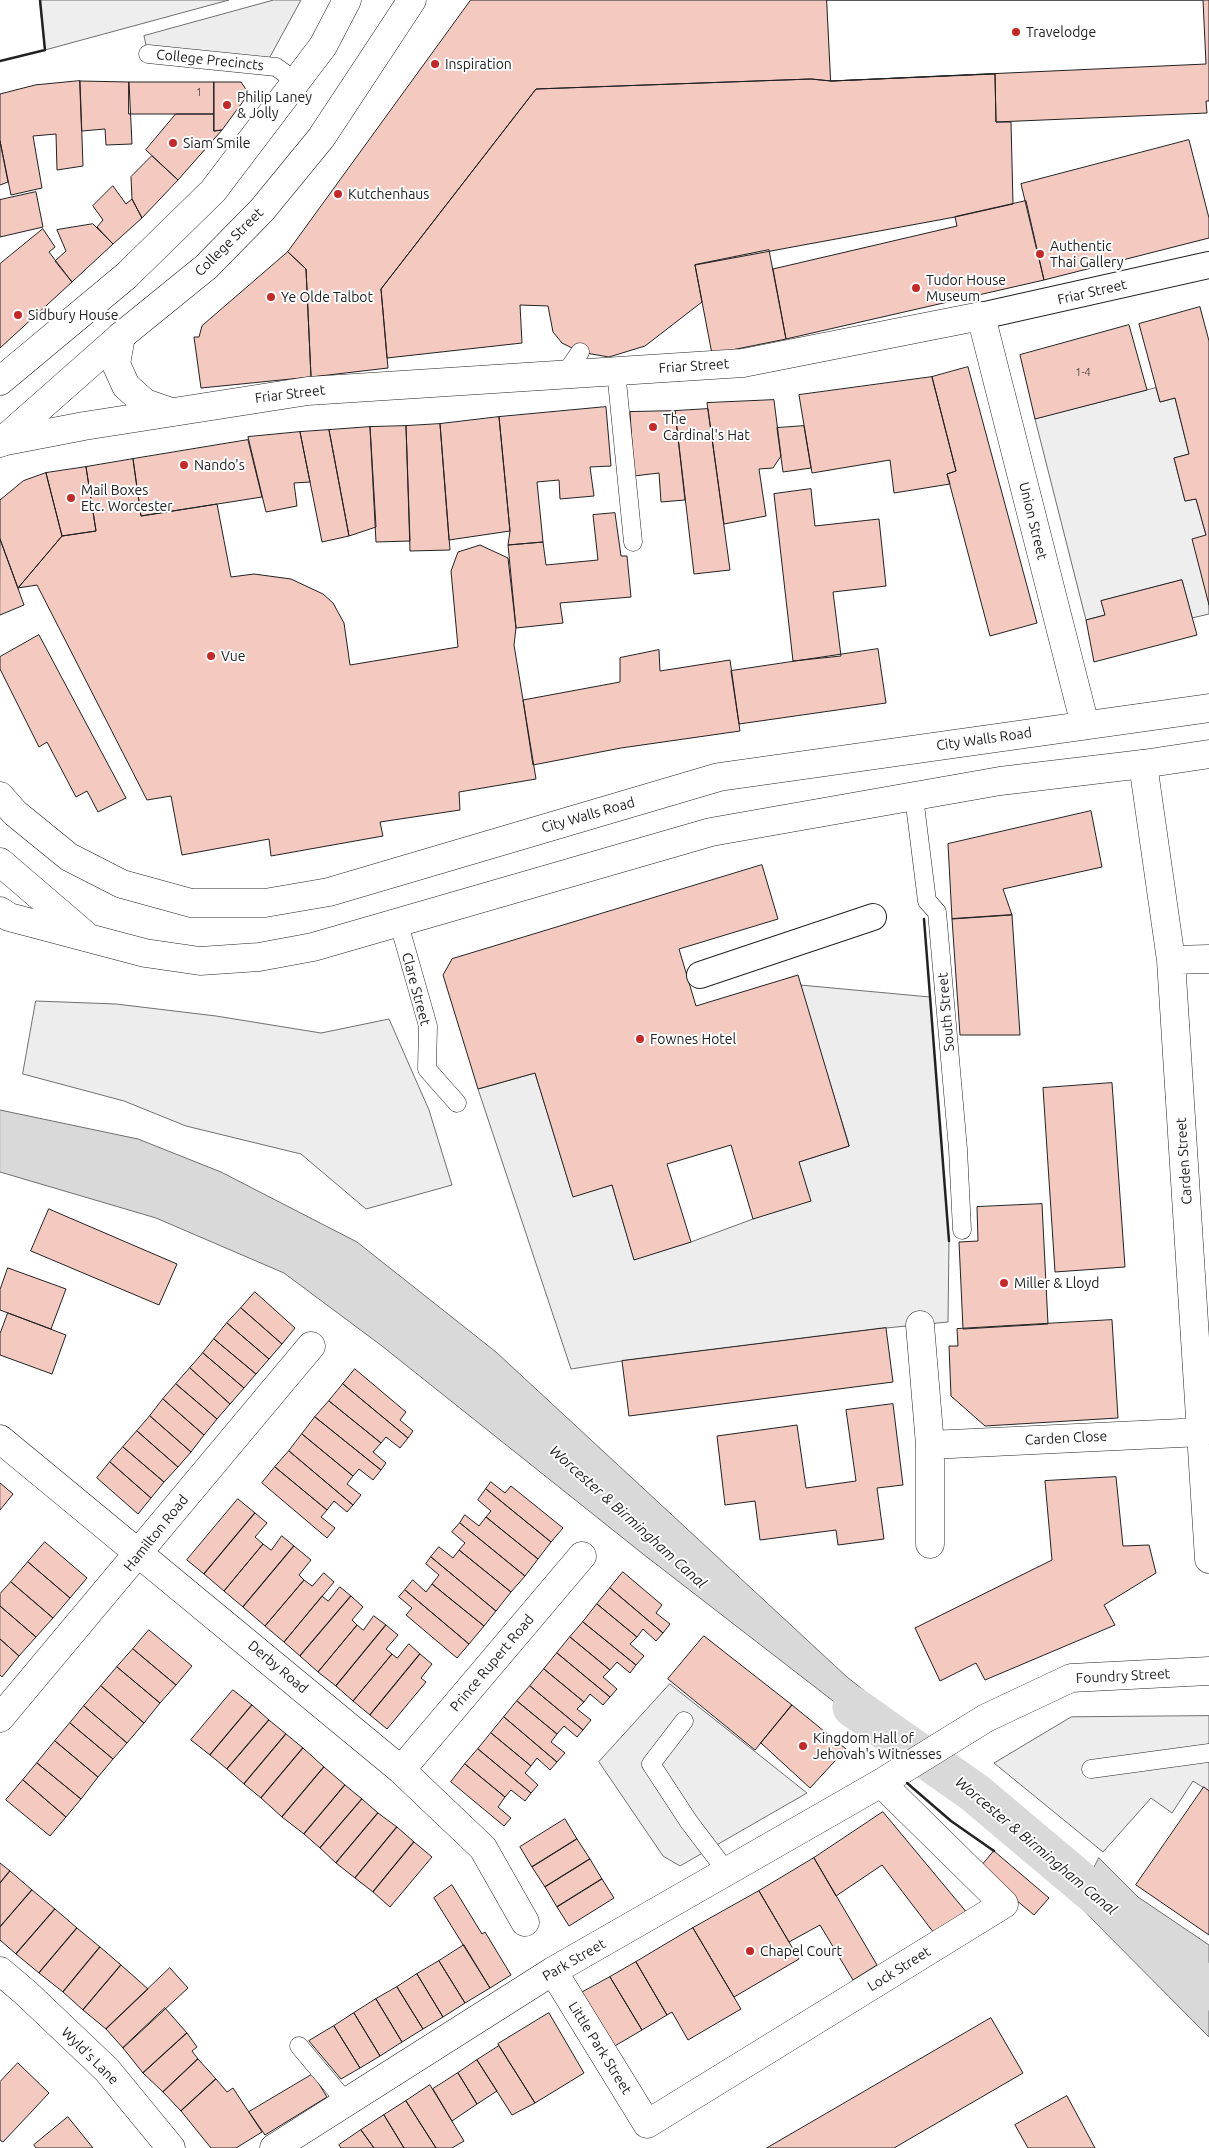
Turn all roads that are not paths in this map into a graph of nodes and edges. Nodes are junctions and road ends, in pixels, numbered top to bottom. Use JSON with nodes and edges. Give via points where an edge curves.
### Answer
{"nodes":[{"id":1,"x":347,"y":0,"type":"edge"},
{"id":2,"x":412,"y":0,"type":"edge"},
{"id":3,"x":148,"y":54,"type":"dead end"},
{"id":4,"x":297,"y":82,"type":"junction"},
{"id":5,"x":1209,"y":266,"type":"edge"},
{"id":6,"x":981,"y":316,"type":"junction"},
{"id":7,"x":121,"y":336,"type":"junction"},
{"id":8,"x":580,"y":352,"type":"dead end"},
{"id":9,"x":616,"y":371,"type":"junction"},
{"id":10,"x":564,"y":374,"type":"junction"},
{"id":11,"x":0,"y":381,"type":"edge"},
{"id":12,"x":171,"y":412,"type":"junction"},
{"id":13,"x":0,"y":442,"type":"edge"},
{"id":14,"x":633,"y":542,"type":"dead end"},
{"id":15,"x":1209,"y":708,"type":"edge"},
{"id":16,"x":1085,"y":725,"type":"junction"},
{"id":17,"x":1209,"y":754,"type":"edge"},
{"id":18,"x":1143,"y":764,"type":"junction"},
{"id":19,"x":0,"y":796,"type":"edge"},
{"id":20,"x":914,"y":797,"type":"junction"},
{"id":21,"x":0,"y":862,"type":"edge"},
{"id":22,"x":0,"y":911,"type":"edge"},
{"id":23,"x":874,"y":917,"type":"dead end"},
{"id":24,"x":399,"y":924,"type":"junction"},
{"id":25,"x":88,"y":936,"type":"junction"},
{"id":26,"x":1209,"y":959,"type":"edge"},
{"id":27,"x":1171,"y":960,"type":"junction"},
{"id":28,"x":700,"y":975,"type":"dead end"},
{"id":29,"x":457,"y":1103,"type":"dead end"},
{"id":30,"x":962,"y":1230,"type":"dead end"},
{"id":31,"x":920,"y":1325,"type":"dead end"},
{"id":32,"x":311,"y":1346,"type":"dead end"},
{"id":33,"x":1202,"y":1432,"type":"junction"},
{"id":34,"x":0,"y":1439,"type":"edge"},
{"id":35,"x":930,"y":1445,"type":"junction"},
{"id":36,"x":930,"y":1544,"type":"dead end"},
{"id":37,"x":140,"y":1553,"type":"junction"},
{"id":38,"x":582,"y":1556,"type":"dead end"},
{"id":39,"x":1209,"y":1559,"type":"edge"},
{"id":40,"x":1209,"y":1671,"type":"edge"},
{"id":41,"x":0,"y":1718,"type":"edge"},
{"id":42,"x":684,"y":1721,"type":"dead end"},
{"id":43,"x":1209,"y":1753,"type":"edge"},
{"id":44,"x":1091,"y":1769,"type":"dead end"},
{"id":45,"x":401,"y":1770,"type":"junction"},
{"id":46,"x":881,"y":1783,"type":"junction"},
{"id":47,"x":726,"y":1872,"type":"junction"},
{"id":48,"x":525,"y":1922,"type":"dead end"},
{"id":49,"x":0,"y":1971,"type":"edge"},
{"id":50,"x":553,"y":1971,"type":"junction"},
{"id":51,"x":298,"y":2046,"type":"dead end"},
{"id":52,"x":346,"y":2102,"type":"junction"},
{"id":53,"x":646,"y":2124,"type":"joint"},
{"id":54,"x":171,"y":2148,"type":"edge"},
{"id":55,"x":274,"y":2148,"type":"edge"}],
"edges":[{"from":1,"to":4,"type":"street","via":[[323,46]]},
{"from":2,"to":7,"type":"street","name":"College Street","via":[[321,138],[262,210],[206,267]]},
{"from":3,"to":4,"type":"lane","name":"College Precincts","via":[[276,68]]},
{"from":4,"to":11,"type":"street","via":[[213,191],[126,276]]},
{"from":5,"to":6,"type":"street","name":"Friar Street"},
{"from":6,"to":9,"type":"street","name":"Friar Street","via":[[743,362]]},
{"from":6,"to":16,"type":"street","name":"Union Street"},
{"from":7,"to":12,"type":"street","name":"Friar Street","via":[[116,364],[126,386],[145,403]]},
{"from":7,"to":13,"type":"street","name":"College Street"},
{"from":8,"to":10,"type":"lane"},
{"from":9,"to":10,"type":"street","name":"Friar Street"},
{"from":9,"to":14,"type":"lane"},
{"from":10,"to":12,"type":"street","name":"Friar Street","via":[[308,390]]},
{"from":12,"to":13,"type":"street","name":"Friar Street"},
{"from":15,"to":16,"type":"street","name":"City Walls Road"},
{"from":16,"to":19,"type":"street","name":"City Walls Road","via":[[719,777],[329,892],[265,904],[191,903],[122,884],[69,857],[15,813]]},
{"from":17,"to":18,"type":"street"},
{"from":18,"to":20,"type":"street","via":[[1000,781]]},
{"from":18,"to":27,"type":"street","name":"Carden Street"},
{"from":20,"to":24,"type":"street","via":[[711,832]]},
{"from":20,"to":30,"type":"lane","name":"South Street","via":[[928,901],[937,912]]},
{"from":21,"to":25,"type":"street"},
{"from":22,"to":25,"type":"street","via":[[9,917]]},
{"from":23,"to":28,"type":"street"},
{"from":24,"to":25,"type":"street","via":[[313,948],[259,957],[200,961],[145,953]]},
{"from":24,"to":29,"type":"lane","name":"Clare Street","via":[[428,1026],[427,1069]]},
{"from":26,"to":27,"type":"street"},
{"from":27,"to":33,"type":"street","name":"Carden Street"},
{"from":31,"to":35,"type":"street"},
{"from":32,"to":37,"type":"street","name":"Hamilton Road"},
{"from":33,"to":35,"type":"street","name":"Carden Close"},
{"from":33,"to":39,"type":"street","name":"Carden Street"},
{"from":34,"to":37,"type":"street","name":"Derby Road"},
{"from":35,"to":36,"type":"street"},
{"from":37,"to":41,"type":"street","name":"Hamilton Road"},
{"from":37,"to":45,"type":"street","name":"Derby Road"},
{"from":38,"to":45,"type":"street","name":"Prince Rupert Road"},
{"from":40,"to":46,"type":"street","name":"Foundry Street","via":[[1071,1678],[986,1718]]},
{"from":42,"to":47,"type":"lane","via":[[651,1764],[688,1822]]},
{"from":43,"to":44,"type":"lane"},
{"from":45,"to":48,"type":"street","name":"Derby Road","via":[[483,1848]]},
{"from":46,"to":47,"type":"street","name":"Park Street"},
{"from":46,"to":53,"type":"street","name":"Lock Street","via":[[1004,1904]]},
{"from":47,"to":50,"type":"street","name":"Park Street"},
{"from":49,"to":54,"type":"street","name":"Wyld's Lane","via":[[107,2070]]},
{"from":50,"to":52,"type":"street","name":"Park Street"},
{"from":50,"to":53,"type":"street","name":"Little Park Street"},
{"from":51,"to":52,"type":"lane"},
{"from":52,"to":55,"type":"street","name":"Park Street"}]}
